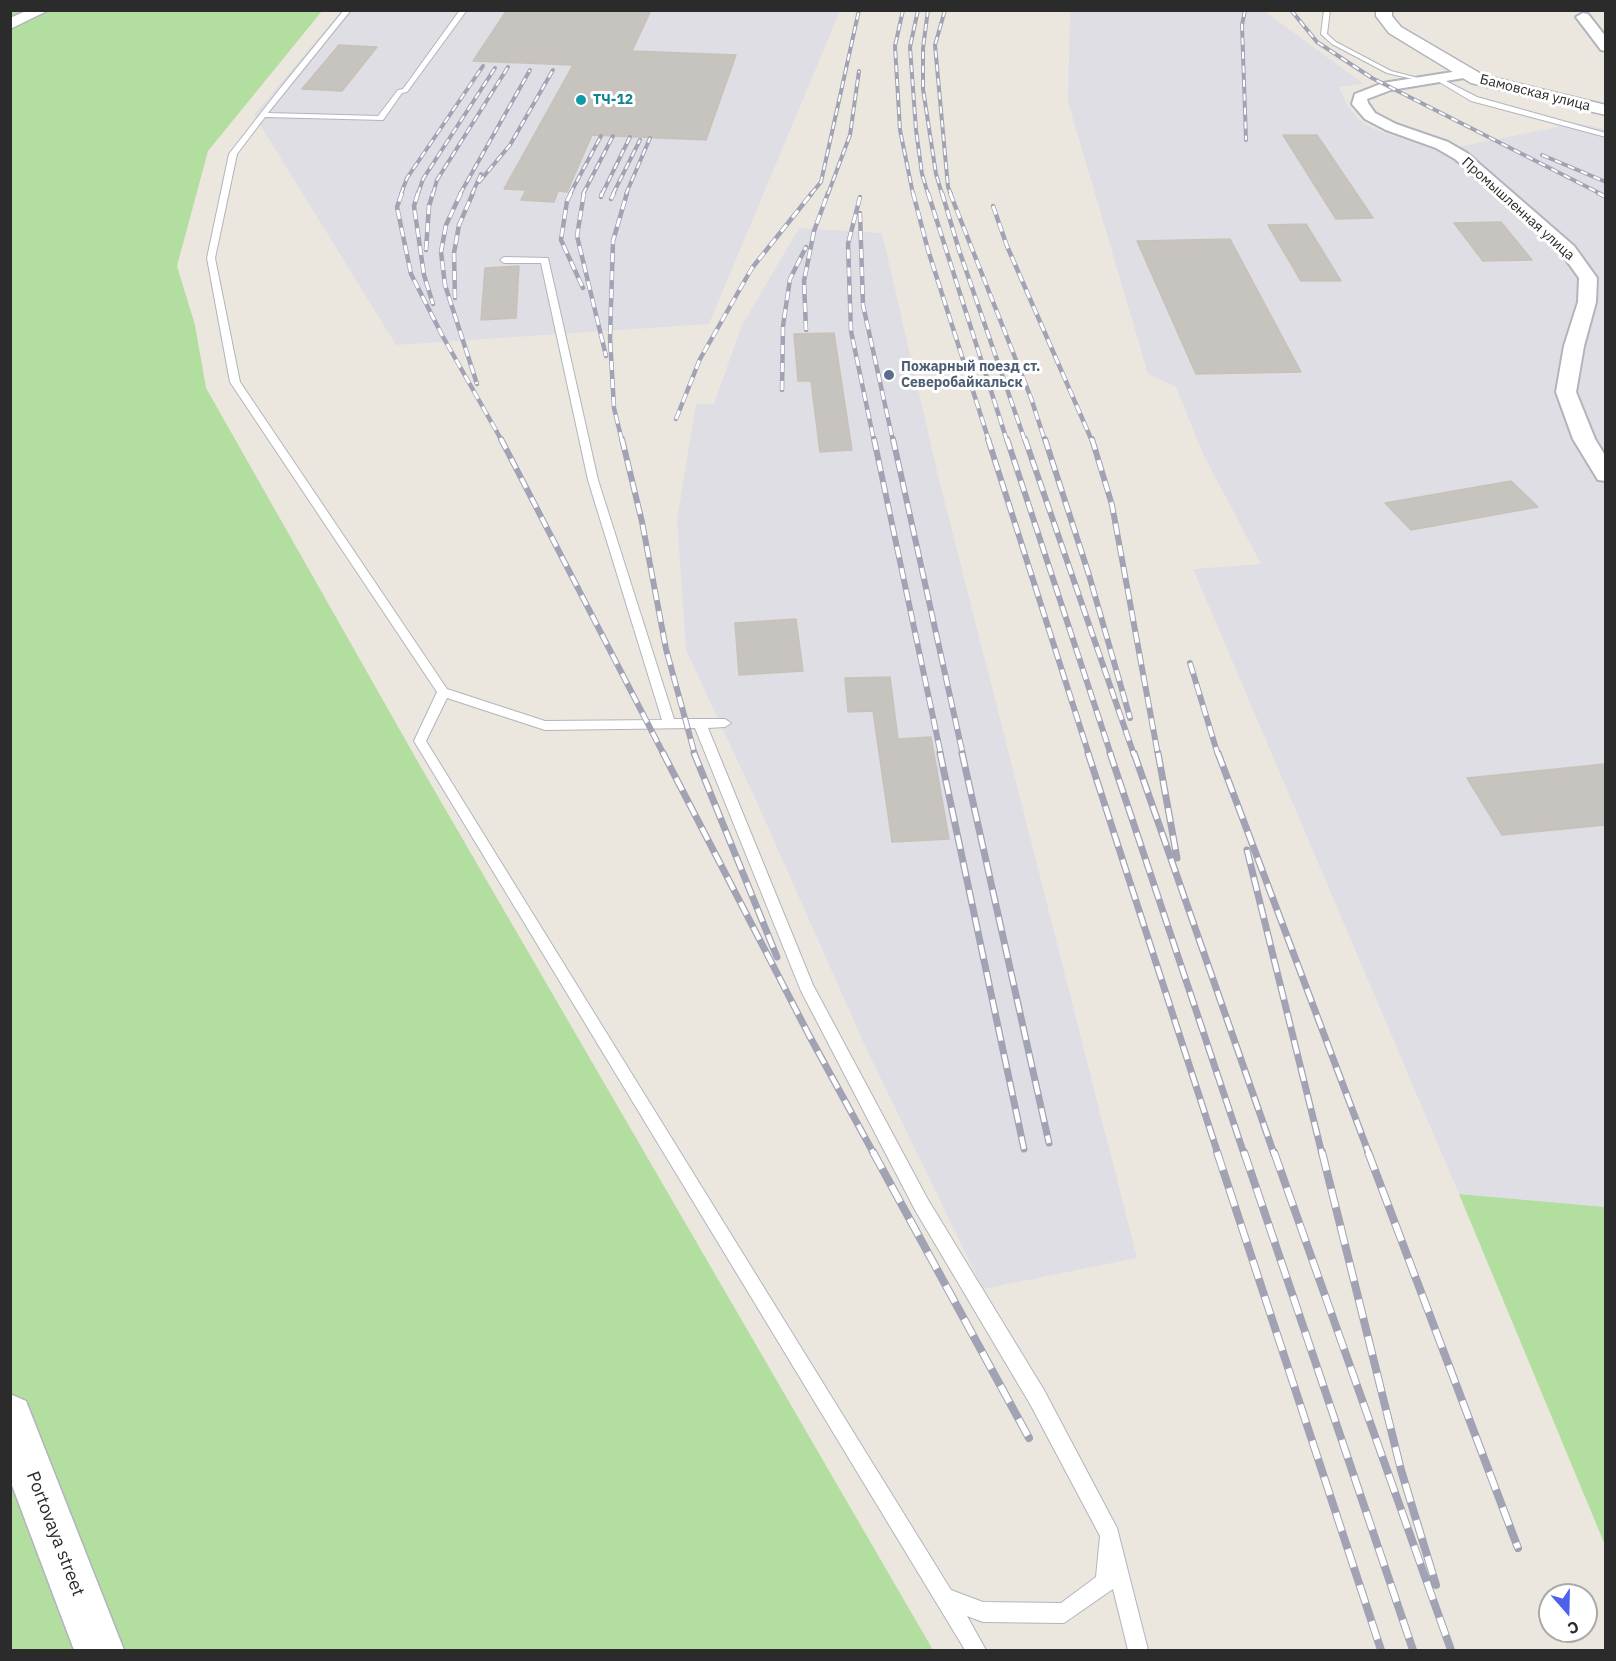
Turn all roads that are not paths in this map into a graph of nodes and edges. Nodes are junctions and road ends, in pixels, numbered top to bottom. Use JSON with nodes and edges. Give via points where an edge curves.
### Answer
{"nodes":[{"id":1,"x":42,"y":10,"type":"edge"},
{"id":2,"x":348,"y":10,"type":"edge"},
{"id":3,"x":464,"y":10,"type":"edge"},
{"id":4,"x":1327,"y":10,"type":"edge"},
{"id":5,"x":1383,"y":10,"type":"edge"},
{"id":6,"x":1583,"y":17,"type":"dead end"},
{"id":7,"x":10,"y":24,"type":"edge"},
{"id":8,"x":1605,"y":47,"type":"edge"},
{"id":9,"x":1466,"y":74,"type":"junction"},
{"id":10,"x":1431,"y":80,"type":"junction"},
{"id":11,"x":1605,"y":110,"type":"edge"},
{"id":12,"x":263,"y":115,"type":"junction"},
{"id":13,"x":1605,"y":135,"type":"edge"},
{"id":14,"x":504,"y":260,"type":"dead end"},
{"id":15,"x":1605,"y":475,"type":"edge"},
{"id":16,"x":444,"y":692,"type":"junction"},
{"id":17,"x":669,"y":723,"type":"junction"},
{"id":18,"x":725,"y":723,"type":"dead end"},
{"id":19,"x":700,"y":724,"type":"junction"},
{"id":20,"x":10,"y":1417,"type":"edge"},
{"id":21,"x":1110,"y":1535,"type":"junction"},
{"id":22,"x":944,"y":1598,"type":"junction"},
{"id":23,"x":99,"y":1650,"type":"edge"},
{"id":24,"x":976,"y":1650,"type":"edge"},
{"id":25,"x":1138,"y":1650,"type":"edge"}],
"edges":[{"from":1,"to":7,"type":"street"},
{"from":2,"to":12,"type":"lane"},
{"from":3,"to":12,"type":"lane","via":[[405,91],[399,91],[380,118]]},
{"from":4,"to":10,"type":"lane","via":[[1324,34],[1334,43],[1389,72]]},
{"from":5,"to":9,"type":"street","name":"Бамовская улица","via":[[1395,30]]},
{"from":6,"to":8,"type":"street"},
{"from":9,"to":10,"type":"street","name":"Промышленная улица"},
{"from":9,"to":11,"type":"street","name":"Бамовская улица"},
{"from":10,"to":13,"type":"lane","via":[[1474,99]]},
{"from":10,"to":15,"type":"street","name":"Промышленная улица","via":[[1388,86],[1360,98],[1360,104],[1370,116],[1391,127],[1461,156],[1568,250],[1588,278],[1587,302],[1566,392],[1584,440]]},
{"from":12,"to":16,"type":"lane","via":[[233,154],[211,258],[235,382]]},
{"from":14,"to":17,"type":"lane","via":[[545,260],[593,480]]},
{"from":16,"to":17,"type":"lane","via":[[545,726]]},
{"from":16,"to":22,"type":"lane","via":[[420,741]]},
{"from":17,"to":19,"type":"lane"},
{"from":18,"to":19,"type":"lane"},
{"from":19,"to":21,"type":"lane","via":[[806,987],[921,1204],[1036,1397]]},
{"from":20,"to":23,"type":"street","name":"Portovaya street"},
{"from":21,"to":22,"type":"lane","via":[[1106,1582],[1064,1613],[983,1612]]},
{"from":21,"to":25,"type":"lane"},
{"from":22,"to":24,"type":"lane"}]}
